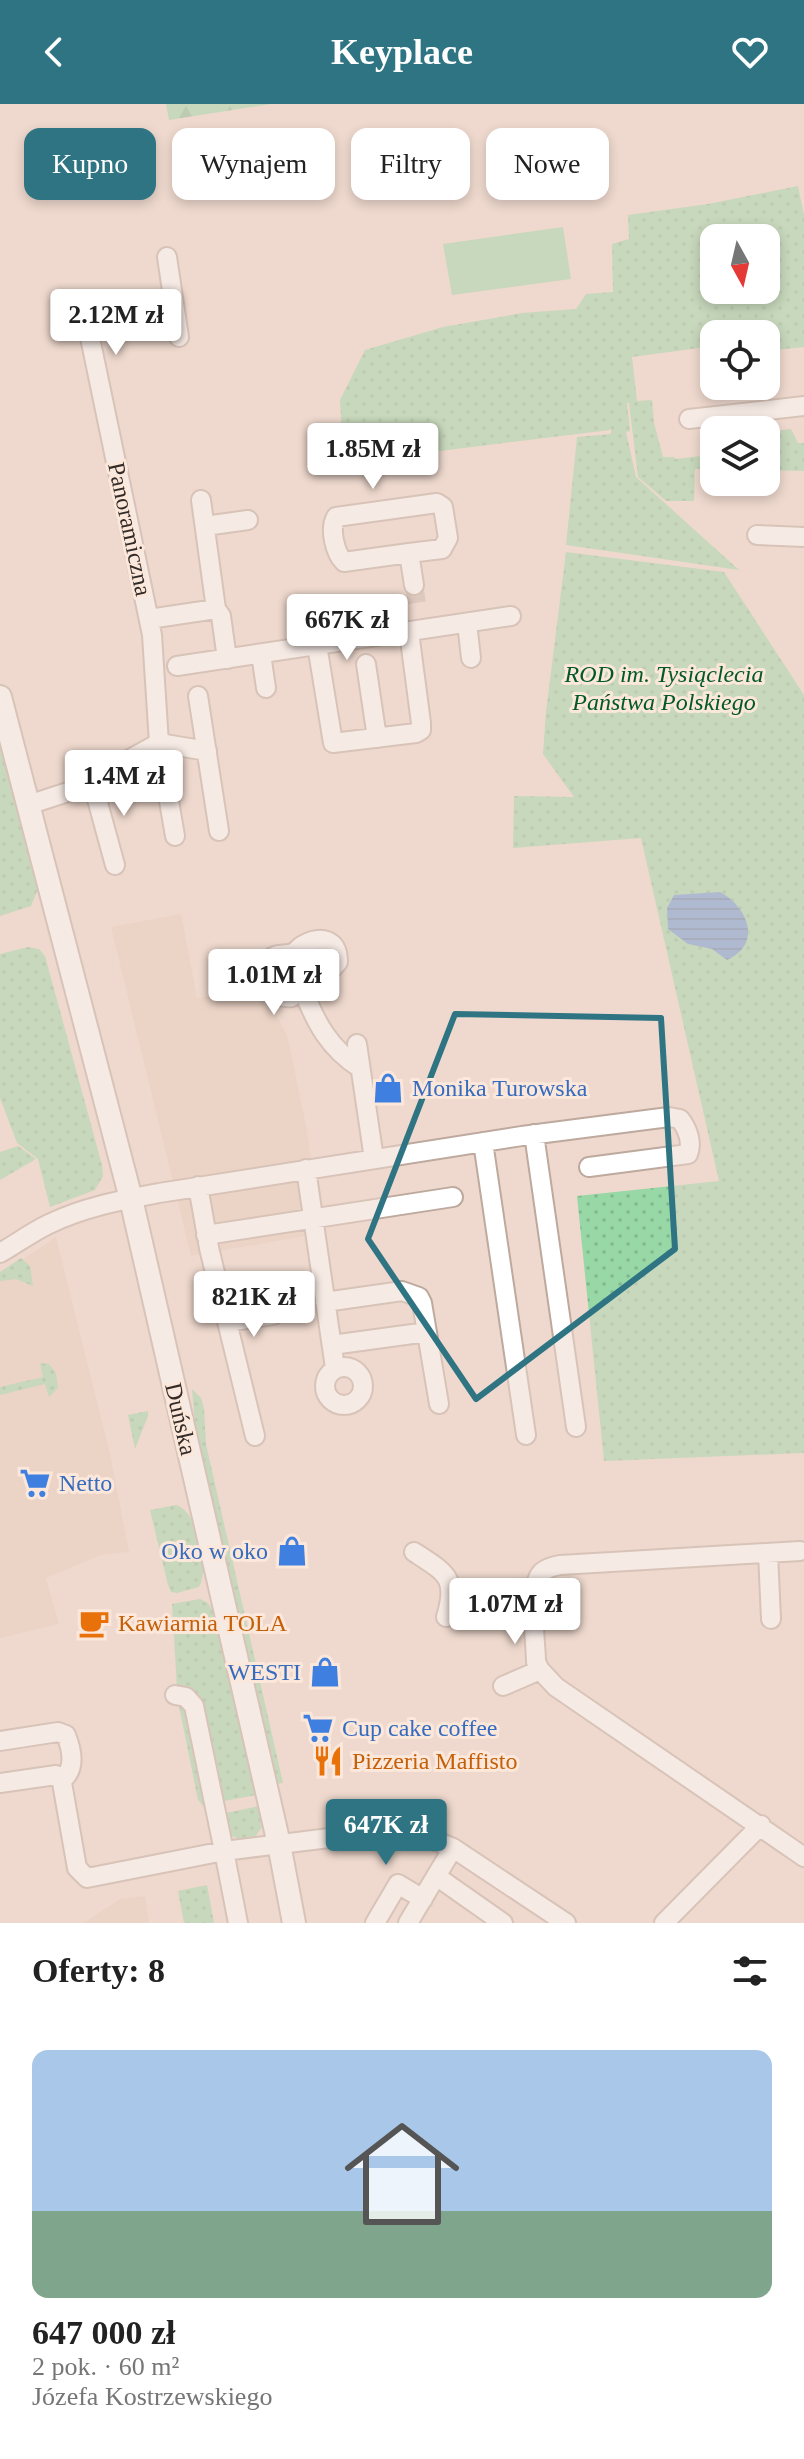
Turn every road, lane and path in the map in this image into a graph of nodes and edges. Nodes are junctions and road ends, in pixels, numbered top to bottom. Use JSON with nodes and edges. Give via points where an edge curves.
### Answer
{"nodes":[{"id":1,"x":167,"y":257,"type":"dead end"},
{"id":2,"x":174,"y":311,"type":"junction"},
{"id":3,"x":179,"y":337,"type":"dead end"},
{"id":4,"x":804,"y":406,"type":"edge"},
{"id":5,"x":689,"y":419,"type":"dead end"},
{"id":6,"x":201,"y":500,"type":"dead end"},
{"id":7,"x":248,"y":520,"type":"dead end"},
{"id":8,"x":205,"y":526,"type":"junction"},
{"id":9,"x":757,"y":535,"type":"dead end"},
{"id":10,"x":804,"y":537,"type":"edge"},
{"id":11,"x":409,"y":553,"type":"junction"},
{"id":12,"x":414,"y":585,"type":"tunnel mouth"},
{"id":13,"x":216,"y":609,"type":"junction"},
{"id":14,"x":418,"y":610,"type":"tunnel mouth"},
{"id":15,"x":511,"y":616,"type":"dead end"},
{"id":16,"x":149,"y":619,"type":"junction"},
{"id":17,"x":467,"y":623,"type":"junction"},
{"id":18,"x":415,"y":631,"type":"junction"},
{"id":19,"x":317,"y":645,"type":"junction"},
{"id":20,"x":261,"y":654,"type":"junction"},
{"id":21,"x":471,"y":658,"type":"dead end"},
{"id":22,"x":227,"y":659,"type":"junction"},
{"id":23,"x":366,"y":664,"type":"dead end"},
{"id":24,"x":177,"y":666,"type":"dead end"},
{"id":25,"x":266,"y":688,"type":"dead end"},
{"id":26,"x":198,"y":696,"type":"dead end"},
{"id":27,"x":0,"y":697,"type":"edge"},
{"id":28,"x":377,"y":738,"type":"junction"},
{"id":29,"x":159,"y":743,"type":"junction"},
{"id":30,"x":207,"y":751,"type":"junction"},
{"id":31,"x":92,"y":781,"type":"junction"},
{"id":32,"x":28,"y":805,"type":"junction"},
{"id":33,"x":219,"y":831,"type":"dead end"},
{"id":34,"x":175,"y":836,"type":"dead end"},
{"id":35,"x":115,"y":865,"type":"dead end"},
{"id":36,"x":292,"y":954,"type":"junction"},
{"id":37,"x":306,"y":984,"type":"junction"},
{"id":38,"x":357,"y":1044,"type":"dead end"},
{"id":39,"x":360,"y":1068,"type":"junction"},
{"id":40,"x":534,"y":1134,"type":"junction"},
{"id":41,"x":483,"y":1142,"type":"junction"},
{"id":42,"x":374,"y":1159,"type":"junction"},
{"id":43,"x":589,"y":1167,"type":"dead end"},
{"id":44,"x":306,"y":1169,"type":"junction"},
{"id":45,"x":198,"y":1186,"type":"junction"},
{"id":46,"x":453,"y":1197,"type":"dead end"},
{"id":47,"x":131,"y":1199,"type":"junction"},
{"id":48,"x":313,"y":1219,"type":"junction"},
{"id":49,"x":206,"y":1235,"type":"junction"},
{"id":50,"x":0,"y":1253,"type":"edge"},
{"id":51,"x":325,"y":1302,"type":"junction"},
{"id":52,"x":273,"y":1315,"type":"dead end"},
{"id":53,"x":228,"y":1322,"type":"junction"},
{"id":54,"x":427,"y":1332,"type":"junction"},
{"id":55,"x":338,"y":1344,"type":"junction"},
{"id":56,"x":342,"y":1368,"type":"dead end"},
{"id":57,"x":439,"y":1404,"type":"dead end"},
{"id":58,"x":576,"y":1427,"type":"dead end"},
{"id":59,"x":526,"y":1435,"type":"dead end"},
{"id":60,"x":255,"y":1436,"type":"dead end"},
{"id":61,"x":800,"y":1551,"type":"dead end"},
{"id":62,"x":414,"y":1552,"type":"dead end"},
{"id":63,"x":768,"y":1553,"type":"junction"},
{"id":64,"x":534,"y":1588,"type":"junction"},
{"id":65,"x":453,"y":1593,"type":"junction"},
{"id":66,"x":446,"y":1617,"type":"dead end"},
{"id":67,"x":771,"y":1619,"type":"dead end"},
{"id":68,"x":540,"y":1670,"type":"junction"},
{"id":69,"x":503,"y":1686,"type":"dead end"},
{"id":70,"x":175,"y":1695,"type":"dead end"},
{"id":71,"x":0,"y":1741,"type":"edge"},
{"id":72,"x":62,"y":1780,"type":"junction"},
{"id":73,"x":0,"y":1783,"type":"edge"},
{"id":74,"x":761,"y":1825,"type":"junction"},
{"id":75,"x":279,"y":1844,"type":"junction"},
{"id":76,"x":453,"y":1848,"type":"junction"},
{"id":77,"x":224,"y":1851,"type":"junction"},
{"id":78,"x":804,"y":1857,"type":"edge"},
{"id":79,"x":436,"y":1876,"type":"junction"},
{"id":80,"x":423,"y":1899,"type":"junction"},
{"id":81,"x":238,"y":1923,"type":"edge"},
{"id":82,"x":294,"y":1923,"type":"edge"},
{"id":83,"x":375,"y":1923,"type":"edge"},
{"id":84,"x":408,"y":1923,"type":"edge"},
{"id":85,"x":503,"y":1923,"type":"edge"},
{"id":86,"x":566,"y":1923,"type":"edge"},
{"id":87,"x":664,"y":1923,"type":"edge"}],
"edges":[{"from":1,"to":2,"type":"street"},
{"from":2,"to":3,"type":"street"},
{"from":2,"to":16,"type":"street","name":"Panoramiczna","via":[[88,328]]},
{"from":4,"to":5,"type":"street"},
{"from":6,"to":8,"type":"street"},
{"from":7,"to":8,"type":"street"},
{"from":8,"to":13,"type":"street"},
{"from":9,"to":10,"type":"street"},
{"from":11,"to":11,"type":"street","via":[[442,549],[448,538],[443,507],[437,503],[336,517],[333,523],[337,556],[344,562]]},
{"from":11,"to":12,"type":"street"},
{"from":13,"to":16,"type":"street"},
{"from":13,"to":22,"type":"street"},
{"from":14,"to":18,"type":"street"},
{"from":15,"to":17,"type":"street"},
{"from":16,"to":29,"type":"street","name":"Panoramiczna"},
{"from":17,"to":18,"type":"street"},
{"from":17,"to":21,"type":"street"},
{"from":18,"to":19,"type":"street"},
{"from":18,"to":28,"type":"street","via":[[421,730]]},
{"from":19,"to":20,"type":"street"},
{"from":19,"to":28,"type":"street","via":[[333,743]]},
{"from":20,"to":22,"type":"street"},
{"from":20,"to":25,"type":"street"},
{"from":22,"to":24,"type":"street"},
{"from":23,"to":28,"type":"street"},
{"from":26,"to":30,"type":"street"},
{"from":27,"to":32,"type":"street","name":"Duńska"},
{"from":29,"to":30,"type":"street"},
{"from":29,"to":31,"type":"street"},
{"from":29,"to":34,"type":"street","name":"Panoramiczna"},
{"from":30,"to":33,"type":"street"},
{"from":31,"to":32,"type":"street"},
{"from":31,"to":35,"type":"street"},
{"from":32,"to":47,"type":"street","name":"Duńska"},
{"from":36,"to":37,"type":"street","via":[[303,961]]},
{"from":36,"to":37,"type":"street","via":[[278,954],[267,962],[264,983],[272,994],[285,998]]},
{"from":36,"to":37,"type":"street","via":[[321,939],[335,947],[338,962],[333,970]]},
{"from":37,"to":39,"type":"street","via":[[326,1038]]},
{"from":38,"to":39,"type":"street"},
{"from":39,"to":42,"type":"street"},
{"from":40,"to":41,"type":"street"},
{"from":40,"to":43,"type":"street","via":[[669,1117],[680,1119],[687,1128],[688,1154]]},
{"from":40,"to":58,"type":"street"},
{"from":41,"to":42,"type":"street"},
{"from":41,"to":59,"type":"street"},
{"from":42,"to":44,"type":"street"},
{"from":44,"to":45,"type":"street"},
{"from":44,"to":48,"type":"street"},
{"from":45,"to":47,"type":"street"},
{"from":45,"to":49,"type":"street"},
{"from":46,"to":48,"type":"street"},
{"from":47,"to":50,"type":"street","via":[[53,1222]]},
{"from":47,"to":75,"type":"street","name":"Duńska"},
{"from":48,"to":49,"type":"street"},
{"from":48,"to":51,"type":"street"},
{"from":49,"to":53,"type":"street"},
{"from":51,"to":54,"type":"street","via":[[412,1292],[422,1303]]},
{"from":51,"to":55,"type":"street"},
{"from":52,"to":53,"type":"street"},
{"from":53,"to":60,"type":"street"},
{"from":54,"to":55,"type":"street"},
{"from":54,"to":57,"type":"street"},
{"from":55,"to":56,"type":"street"},
{"from":61,"to":63,"type":"street"},
{"from":62,"to":65,"type":"street","via":[[443,1572]]},
{"from":63,"to":64,"type":"street","via":[[560,1565],[543,1571]]},
{"from":63,"to":67,"type":"street"},
{"from":64,"to":65,"type":"street"},
{"from":64,"to":68,"type":"street"},
{"from":65,"to":66,"type":"street"},
{"from":68,"to":69,"type":"street"},
{"from":68,"to":74,"type":"street","via":[[556,1687]]},
{"from":70,"to":77,"type":"street","via":[[194,1706]]},
{"from":71,"to":72,"type":"street","via":[[63,1733],[72,1765]]},
{"from":72,"to":73,"type":"street","via":[[56,1775]]},
{"from":72,"to":77,"type":"street","via":[[82,1876]]},
{"from":74,"to":78,"type":"street"},
{"from":74,"to":87,"type":"street"},
{"from":75,"to":76,"type":"street","via":[[405,1831]]},
{"from":75,"to":77,"type":"street"},
{"from":75,"to":82,"type":"street","name":"Duńska"},
{"from":76,"to":79,"type":"street"},
{"from":76,"to":86,"type":"street"},
{"from":77,"to":81,"type":"street"},
{"from":79,"to":80,"type":"street"},
{"from":79,"to":85,"type":"street"},
{"from":80,"to":83,"type":"street","via":[[398,1884]]},
{"from":80,"to":84,"type":"street"}]}
